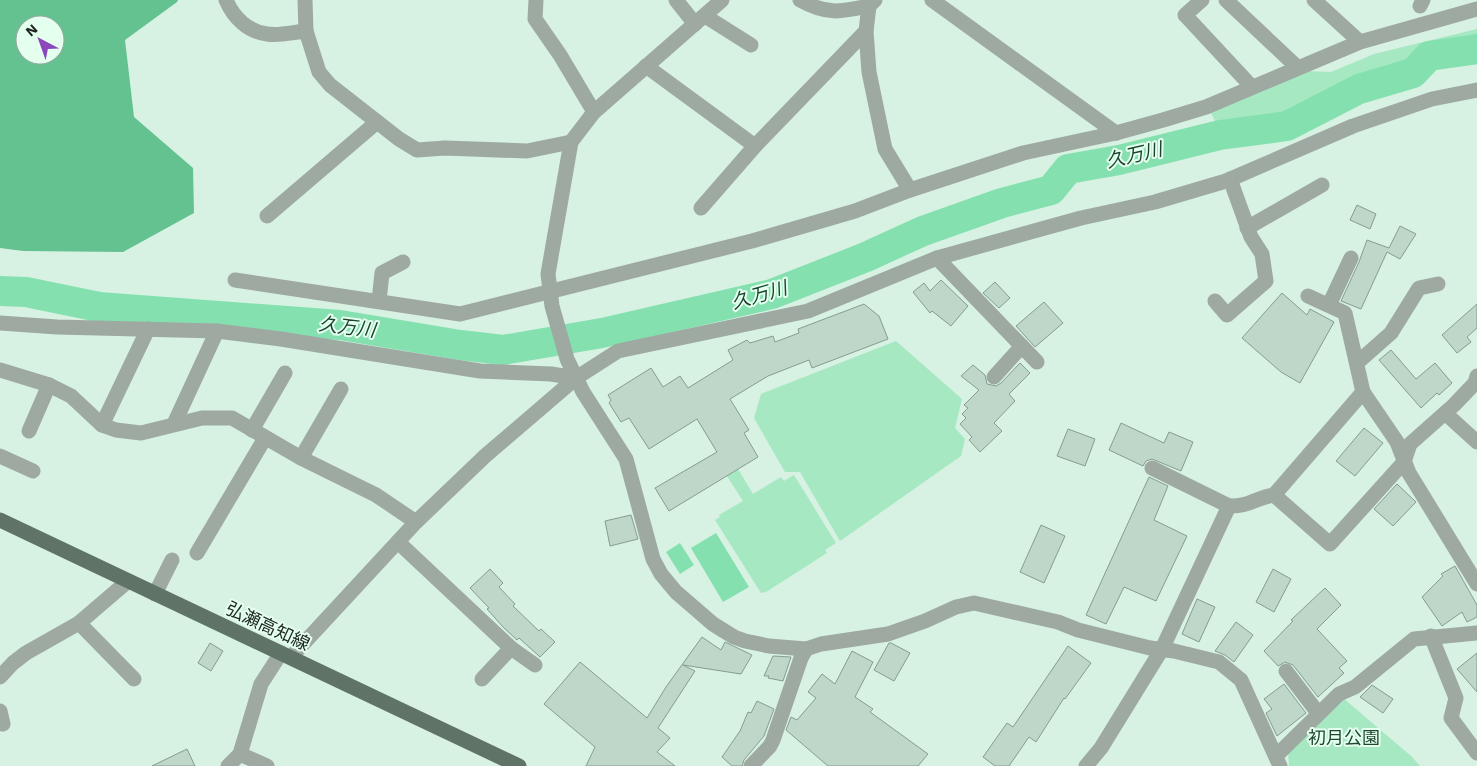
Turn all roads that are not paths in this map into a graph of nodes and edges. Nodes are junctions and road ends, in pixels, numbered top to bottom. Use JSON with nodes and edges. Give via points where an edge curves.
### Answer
{"nodes":[{"id":1,"x":226,"y":0,"type":"edge"},
{"id":2,"x":305,"y":0,"type":"edge"},
{"id":3,"x":536,"y":0,"type":"edge"},
{"id":4,"x":676,"y":0,"type":"edge"},
{"id":5,"x":722,"y":0,"type":"edge"},
{"id":6,"x":800,"y":0,"type":"edge"},
{"id":7,"x":932,"y":0,"type":"edge"},
{"id":8,"x":1202,"y":0,"type":"edge"},
{"id":9,"x":1226,"y":0,"type":"edge"},
{"id":10,"x":1314,"y":0,"type":"edge"},
{"id":11,"x":872,"y":3,"type":"edge"},
{"id":12,"x":1477,"y":9,"type":"edge"},
{"id":13,"x":700,"y":20,"type":"junction"},
{"id":14,"x":306,"y":31,"type":"junction"},
{"id":15,"x":866,"y":31,"type":"junction"},
{"id":16,"x":1360,"y":42,"type":"junction"},
{"id":17,"x":750,"y":45,"type":"dead end"},
{"id":18,"x":646,"y":66,"type":"junction"},
{"id":19,"x":1297,"y":67,"type":"junction"},
{"id":20,"x":1252,"y":87,"type":"junction"},
{"id":21,"x":1477,"y":90,"type":"edge"},
{"id":22,"x":594,"y":112,"type":"junction"},
{"id":23,"x":377,"y":122,"type":"junction"},
{"id":24,"x":1116,"y":133,"type":"junction"},
{"id":25,"x":571,"y":142,"type":"junction"},
{"id":26,"x":754,"y":146,"type":"junction"},
{"id":27,"x":1230,"y":179,"type":"junction"},
{"id":28,"x":1322,"y":185,"type":"dead end"},
{"id":29,"x":910,"y":190,"type":"junction"},
{"id":30,"x":701,"y":208,"type":"dead end"},
{"id":31,"x":267,"y":216,"type":"dead end"},
{"id":32,"x":1247,"y":228,"type":"junction"},
{"id":33,"x":937,"y":258,"type":"junction"},
{"id":34,"x":1351,"y":258,"type":"dead end"},
{"id":35,"x":403,"y":262,"type":"dead end"},
{"id":36,"x":235,"y":280,"type":"dead end"},
{"id":37,"x":1438,"y":284,"type":"dead end"},
{"id":38,"x":1308,"y":296,"type":"dead end"},
{"id":39,"x":551,"y":299,"type":"junction"},
{"id":40,"x":379,"y":301,"type":"junction"},
{"id":41,"x":1215,"y":301,"type":"dead end"},
{"id":42,"x":1329,"y":306,"type":"junction"},
{"id":43,"x":0,"y":323,"type":"edge"},
{"id":44,"x":148,"y":330,"type":"junction"},
{"id":45,"x":217,"y":331,"type":"junction"},
{"id":46,"x":1022,"y":346,"type":"junction"},
{"id":47,"x":1037,"y":362,"type":"dead end"},
{"id":48,"x":1357,"y":363,"type":"junction"},
{"id":49,"x":0,"y":370,"type":"edge"},
{"id":50,"x":285,"y":373,"type":"dead end"},
{"id":51,"x":1477,"y":376,"type":"edge"},
{"id":52,"x":576,"y":378,"type":"junction"},
{"id":53,"x":994,"y":378,"type":"dead end"},
{"id":54,"x":49,"y":385,"type":"junction"},
{"id":55,"x":341,"y":389,"type":"dead end"},
{"id":56,"x":1363,"y":392,"type":"junction"},
{"id":57,"x":1445,"y":413,"type":"junction"},
{"id":58,"x":174,"y":424,"type":"junction"},
{"id":59,"x":102,"y":425,"type":"junction"},
{"id":60,"x":252,"y":430,"type":"junction"},
{"id":61,"x":29,"y":431,"type":"dead end"},
{"id":62,"x":265,"y":438,"type":"junction"},
{"id":63,"x":1477,"y":442,"type":"edge"},
{"id":64,"x":0,"y":456,"type":"edge"},
{"id":65,"x":300,"y":458,"type":"junction"},
{"id":66,"x":1404,"y":462,"type":"junction"},
{"id":67,"x":1152,"y":468,"type":"dead end"},
{"id":68,"x":33,"y":471,"type":"dead end"},
{"id":69,"x":1274,"y":495,"type":"junction"},
{"id":70,"x":1229,"y":506,"type":"junction"},
{"id":71,"x":0,"y":520,"type":"edge"},
{"id":72,"x":416,"y":522,"type":"junction"},
{"id":73,"x":398,"y":542,"type":"junction"},
{"id":74,"x":197,"y":552,"type":"dead end"},
{"id":75,"x":172,"y":560,"type":"dead end"},
{"id":76,"x":1475,"y":575,"type":"edge"},
{"id":77,"x":128,"y":581,"type":"junction"},
{"id":78,"x":155,"y":594,"type":"junction"},
{"id":79,"x":79,"y":623,"type":"junction"},
{"id":80,"x":1477,"y":633,"type":"edge"},
{"id":81,"x":1431,"y":636,"type":"junction"},
{"id":82,"x":511,"y":648,"type":"junction"},
{"id":83,"x":806,"y":648,"type":"junction"},
{"id":84,"x":1162,"y":649,"type":"junction"},
{"id":85,"x":286,"y":655,"type":"junction"},
{"id":86,"x":535,"y":665,"type":"dead end"},
{"id":87,"x":1286,"y":671,"type":"dead end"},
{"id":88,"x":0,"y":677,"type":"edge"},
{"id":89,"x":482,"y":679,"type":"dead end"},
{"id":90,"x":134,"y":680,"type":"dead end"},
{"id":91,"x":1318,"y":713,"type":"junction"},
{"id":92,"x":1477,"y":752,"type":"edge"},
{"id":93,"x":240,"y":754,"type":"junction"},
{"id":94,"x":1278,"y":761,"type":"edge"},
{"id":95,"x":228,"y":766,"type":"edge"},
{"id":96,"x":266,"y":766,"type":"edge"},
{"id":97,"x":520,"y":766,"type":"edge"},
{"id":98,"x":751,"y":766,"type":"edge"},
{"id":99,"x":1086,"y":766,"type":"edge"}],
"edges":[{"from":1,"to":14,"type":"street","via":[[230,10],[247,28],[267,34]]},
{"from":2,"to":14,"type":"street"},
{"from":3,"to":22,"type":"street","via":[[534,19]]},
{"from":4,"to":13,"type":"street"},
{"from":5,"to":13,"type":"street"},
{"from":6,"to":11,"type":"street","via":[[814,8],[839,12]]},
{"from":7,"to":24,"type":"street"},
{"from":8,"to":20,"type":"street","via":[[1184,15]]},
{"from":9,"to":19,"type":"street"},
{"from":10,"to":16,"type":"street"},
{"from":11,"to":15,"type":"street"},
{"from":12,"to":16,"type":"street"},
{"from":13,"to":17,"type":"street"},
{"from":13,"to":18,"type":"street"},
{"from":14,"to":23,"type":"street","via":[[320,72],[330,85]]},
{"from":15,"to":26,"type":"street"},
{"from":15,"to":29,"type":"street","via":[[868,72],[885,149]]},
{"from":16,"to":19,"type":"street"},
{"from":18,"to":22,"type":"street"},
{"from":18,"to":26,"type":"street"},
{"from":19,"to":20,"type":"street"},
{"from":20,"to":24,"type":"street","via":[[1206,107]]},
{"from":21,"to":27,"type":"street","via":[[1432,99],[1352,126]]},
{"from":22,"to":25,"type":"street"},
{"from":23,"to":25,"type":"street","via":[[418,150],[527,151]]},
{"from":23,"to":31,"type":"street"},
{"from":24,"to":29,"type":"street","via":[[1023,153]]},
{"from":25,"to":39,"type":"street","via":[[548,274]]},
{"from":26,"to":30,"type":"street"},
{"from":27,"to":32,"type":"street"},
{"from":27,"to":33,"type":"street","via":[[1155,202],[1082,218]]},
{"from":28,"to":32,"type":"street"},
{"from":29,"to":39,"type":"street","via":[[855,211]]},
{"from":32,"to":41,"type":"street","via":[[1262,254],[1266,281],[1227,315]]},
{"from":33,"to":46,"type":"street"},
{"from":33,"to":52,"type":"street","via":[[808,311],[618,351]]},
{"from":34,"to":42,"type":"street"},
{"from":35,"to":40,"type":"street","via":[[382,273]]},
{"from":36,"to":40,"type":"street"},
{"from":37,"to":48,"type":"street","via":[[1419,288],[1391,333]]},
{"from":38,"to":42,"type":"street"},
{"from":39,"to":40,"type":"street","via":[[460,314]]},
{"from":39,"to":52,"type":"street","via":[[567,359]]},
{"from":42,"to":48,"type":"street","via":[[1345,313]]},
{"from":43,"to":44,"type":"street"},
{"from":44,"to":45,"type":"street"},
{"from":44,"to":59,"type":"street"},
{"from":45,"to":52,"type":"street","via":[[280,338],[480,371]]},
{"from":45,"to":58,"type":"street"},
{"from":46,"to":47,"type":"street"},
{"from":46,"to":53,"type":"street"},
{"from":48,"to":56,"type":"street"},
{"from":49,"to":54,"type":"street"},
{"from":50,"to":60,"type":"street"},
{"from":51,"to":57,"type":"street","via":[[1475,383]]},
{"from":52,"to":72,"type":"street","via":[[485,456]]},
{"from":52,"to":83,"type":"street","via":[[626,459],[653,559],[676,592],[713,624],[734,637],[769,646]]},
{"from":54,"to":59,"type":"street","via":[[70,396]]},
{"from":54,"to":61,"type":"street"},
{"from":55,"to":65,"type":"street"},
{"from":56,"to":66,"type":"street","via":[[1397,442]]},
{"from":56,"to":69,"type":"street"},
{"from":57,"to":63,"type":"street"},
{"from":57,"to":66,"type":"street","via":[[1410,444]]},
{"from":58,"to":59,"type":"street","via":[[141,433]]},
{"from":58,"to":60,"type":"street","via":[[202,418],[232,418]]},
{"from":60,"to":62,"type":"street"},
{"from":62,"to":65,"type":"street"},
{"from":62,"to":74,"type":"street"},
{"from":64,"to":68,"type":"street"},
{"from":65,"to":72,"type":"street","via":[[376,495]]},
{"from":66,"to":69,"type":"street","via":[[1330,544]]},
{"from":66,"to":76,"type":"street"},
{"from":67,"to":70,"type":"street"},
{"from":69,"to":70,"type":"street","via":[[1241,507]]},
{"from":70,"to":84,"type":"street"},
{"from":71,"to":77,"type":"main road","name":"弘瀬高知線"},
{"from":72,"to":73,"type":"street"},
{"from":73,"to":82,"type":"street"},
{"from":73,"to":85,"type":"street"},
{"from":75,"to":78,"type":"street"},
{"from":77,"to":78,"type":"main road","name":"弘瀬高知線"},
{"from":77,"to":79,"type":"street"},
{"from":78,"to":85,"type":"main road","name":"弘瀬高知線"},
{"from":79,"to":88,"type":"street","via":[[26,653]]},
{"from":79,"to":90,"type":"street"},
{"from":80,"to":81,"type":"street"},
{"from":81,"to":91,"type":"street","via":[[1414,639]]},
{"from":81,"to":92,"type":"street","via":[[1456,698],[1451,718]]},
{"from":82,"to":86,"type":"street"},
{"from":82,"to":89,"type":"street"},
{"from":83,"to":84,"type":"street","via":[[888,634],[974,603]]},
{"from":83,"to":98,"type":"street","via":[[773,740]]},
{"from":84,"to":94,"type":"street","via":[[1219,662],[1241,680]]},
{"from":84,"to":99,"type":"street","via":[[1102,748]]},
{"from":85,"to":93,"type":"street","via":[[261,684]]},
{"from":85,"to":97,"type":"main road","name":"弘瀬高知線"},
{"from":87,"to":91,"type":"street"},
{"from":91,"to":94,"type":"street"},
{"from":93,"to":95,"type":"street"},
{"from":93,"to":96,"type":"street"}]}
